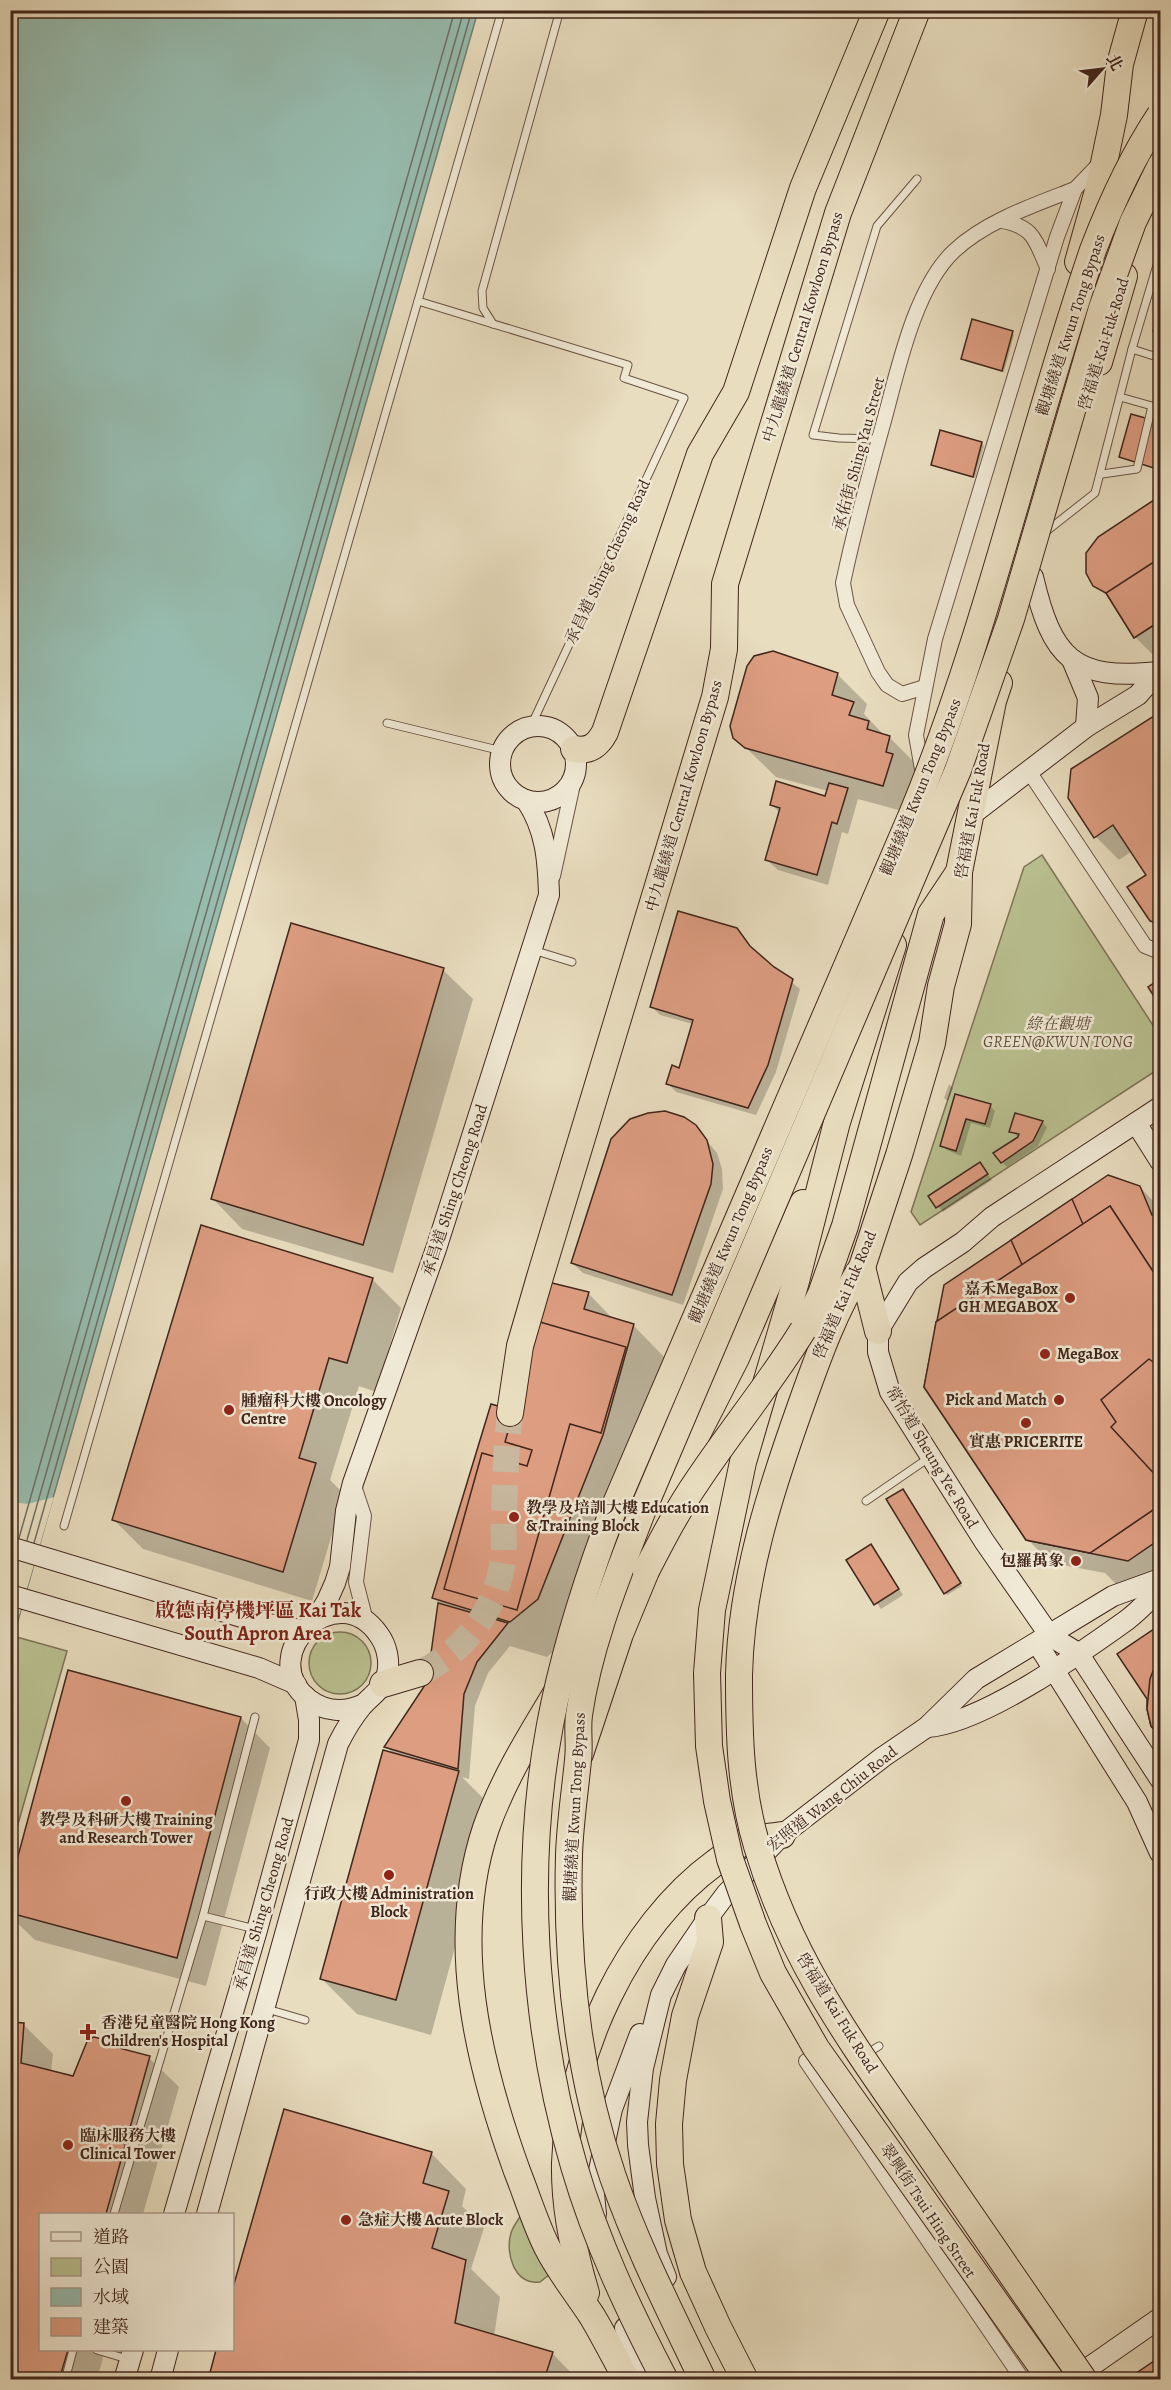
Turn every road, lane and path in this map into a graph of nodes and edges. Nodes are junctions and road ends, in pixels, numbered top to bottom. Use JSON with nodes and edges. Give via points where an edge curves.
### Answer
{"nodes":[{"id":1,"x":502,"y":10,"type":"edge"},
{"id":2,"x":560,"y":10,"type":"edge"},
{"id":3,"x":877,"y":10,"type":"edge"},
{"id":4,"x":917,"y":10,"type":"edge"},
{"id":5,"x":1135,"y":10,"type":"edge"},
{"id":6,"x":1161,"y":115,"type":"edge"},
{"id":7,"x":1161,"y":144,"type":"edge"},
{"id":8,"x":1106,"y":157,"type":"junction"},
{"id":9,"x":1161,"y":167,"type":"edge"},
{"id":10,"x":917,"y":179,"type":"dead end"},
{"id":11,"x":1075,"y":189,"type":"junction"},
{"id":12,"x":1002,"y":221,"type":"junction"},
{"id":13,"x":1161,"y":255,"type":"edge"},
{"id":14,"x":1048,"y":269,"type":"junction"},
{"id":15,"x":418,"y":302,"type":"junction"},
{"id":16,"x":493,"y":324,"type":"junction"},
{"id":17,"x":1132,"y":349,"type":"junction"},
{"id":18,"x":1161,"y":358,"type":"edge"},
{"id":19,"x":1120,"y":398,"type":"junction"},
{"id":20,"x":879,"y":439,"type":"junction"},
{"id":21,"x":1102,"y":474,"type":"junction"},
{"id":22,"x":1048,"y":530,"type":"junction"},
{"id":23,"x":1033,"y":577,"type":"junction"},
{"id":24,"x":1073,"y":662,"type":"junction"},
{"id":25,"x":1159,"y":671,"type":"edge"},
{"id":26,"x":925,"y":687,"type":"junction"},
{"id":27,"x":387,"y":723,"type":"dead end"},
{"id":28,"x":531,"y":726,"type":"junction"},
{"id":29,"x":1086,"y":728,"type":"junction"},
{"id":30,"x":574,"y":749,"type":"junction"},
{"id":31,"x":502,"y":751,"type":"junction"},
{"id":32,"x":1028,"y":770,"type":"junction"},
{"id":33,"x":575,"y":775,"type":"junction"},
{"id":34,"x":927,"y":795,"type":"junction"},
{"id":35,"x":526,"y":800,"type":"junction"},
{"id":36,"x":970,"y":816,"type":"junction"},
{"id":37,"x":959,"y":872,"type":"junction"},
{"id":38,"x":549,"y":895,"type":"junction"},
{"id":39,"x":532,"y":950,"type":"junction"},
{"id":40,"x":1161,"y":952,"type":"edge"},
{"id":41,"x":572,"y":962,"type":"dead end"},
{"id":42,"x":1161,"y":1107,"type":"edge"},
{"id":43,"x":837,"y":1122,"type":"junction"},
{"id":44,"x":1136,"y":1123,"type":"junction"},
{"id":45,"x":1161,"y":1161,"type":"edge"},
{"id":46,"x":862,"y":1267,"type":"junction"},
{"id":47,"x":1161,"y":1268,"type":"edge"},
{"id":48,"x":1161,"y":1274,"type":"edge"},
{"id":49,"x":878,"y":1330,"type":"junction"},
{"id":50,"x":510,"y":1413,"type":"tunnel mouth"},
{"id":51,"x":930,"y":1457,"type":"junction"},
{"id":52,"x":354,"y":1483,"type":"junction"},
{"id":53,"x":866,"y":1501,"type":"dead end"},
{"id":54,"x":64,"y":1526,"type":"dead end"},
{"id":55,"x":10,"y":1547,"type":"edge"},
{"id":56,"x":1161,"y":1579,"type":"edge"},
{"id":57,"x":1161,"y":1589,"type":"edge"},
{"id":58,"x":17,"y":1597,"type":"edge"},
{"id":59,"x":366,"y":1621,"type":"junction"},
{"id":60,"x":308,"y":1626,"type":"junction"},
{"id":61,"x":1044,"y":1640,"type":"junction"},
{"id":62,"x":1078,"y":1653,"type":"junction"},
{"id":63,"x":1053,"y":1669,"type":"junction"},
{"id":64,"x":420,"y":1673,"type":"tunnel mouth"},
{"id":65,"x":383,"y":1684,"type":"junction"},
{"id":66,"x":301,"y":1690,"type":"junction"},
{"id":67,"x":364,"y":1704,"type":"junction"},
{"id":68,"x":255,"y":1717,"type":"dead end"},
{"id":69,"x":927,"y":1727,"type":"junction"},
{"id":70,"x":579,"y":1757,"type":"junction"},
{"id":71,"x":1161,"y":1779,"type":"edge"},
{"id":72,"x":1137,"y":1802,"type":"junction"},
{"id":73,"x":1161,"y":1825,"type":"edge"},
{"id":74,"x":782,"y":1834,"type":"junction"},
{"id":75,"x":1161,"y":1853,"type":"edge"},
{"id":76,"x":203,"y":1916,"type":"junction"},
{"id":77,"x":708,"y":1918,"type":"junction"},
{"id":78,"x":257,"y":1930,"type":"junction"},
{"id":79,"x":661,"y":1995,"type":"junction"},
{"id":80,"x":265,"y":2008,"type":"junction"},
{"id":81,"x":305,"y":2020,"type":"dead end"},
{"id":82,"x":879,"y":2046,"type":"dead end"},
{"id":83,"x":857,"y":2060,"type":"dead end"},
{"id":84,"x":806,"y":2061,"type":"dead end"},
{"id":85,"x":840,"y":2072,"type":"dead end"},
{"id":86,"x":822,"y":2084,"type":"junction"},
{"id":87,"x":114,"y":2213,"type":"edge"},
{"id":88,"x":174,"y":2213,"type":"edge"},
{"id":89,"x":207,"y":2213,"type":"edge"},
{"id":90,"x":592,"y":2317,"type":"junction"},
{"id":91,"x":1161,"y":2318,"type":"edge"},
{"id":92,"x":72,"y":2351,"type":"edge"},
{"id":93,"x":108,"y":2351,"type":"edge"},
{"id":94,"x":167,"y":2351,"type":"edge"},
{"id":95,"x":131,"y":2355,"type":"edge"},
{"id":96,"x":64,"y":2379,"type":"edge"},
{"id":97,"x":124,"y":2379,"type":"edge"},
{"id":98,"x":160,"y":2379,"type":"edge"},
{"id":99,"x":627,"y":2379,"type":"edge"},
{"id":100,"x":649,"y":2379,"type":"edge"},
{"id":101,"x":664,"y":2379,"type":"edge"},
{"id":102,"x":703,"y":2379,"type":"edge"},
{"id":103,"x":715,"y":2379,"type":"edge"},
{"id":104,"x":745,"y":2379,"type":"edge"},
{"id":105,"x":1023,"y":2379,"type":"edge"},
{"id":106,"x":1051,"y":2379,"type":"edge"},
{"id":107,"x":1071,"y":2379,"type":"edge"},
{"id":108,"x":1084,"y":2379,"type":"edge"}],
"edges":[{"from":1,"to":15,"type":"lane"},
{"from":2,"to":16,"type":"lane","via":[[482,291],[483,309]]},
{"from":3,"to":30,"type":"highway","via":[[803,188],[736,392],[700,454],[604,732],[591,748]]},
{"from":4,"to":50,"type":"highway","name":"中九龍繞道 Central Kowloon Bypass","via":[[838,213],[725,584],[724,649],[715,698],[520,1346]]},
{"from":5,"to":8,"type":"highway","name":"啓福道 Kai Fuk Road","via":[[1120,64]]},
{"from":6,"to":101,"type":"highway","name":"觀塘繞道 Kwun Tong Bypass","bridge":true,"via":[[1120,187],[1093,250],[972,653],[942,739],[618,1498],[580,1600],[557,1688],[543,1770],[535,1874],[546,2035],[563,2124],[584,2195],[625,2300]]},
{"from":7,"to":22,"type":"highway","name":"啓福道 Kai Fuk Road"},
{"from":8,"to":11,"type":"street","name":"啓福道 Kai Fuk Road"},
{"from":8,"to":34,"type":"highway","name":"啓福道 Kai Fuk Road","via":[[1051,359],[937,735]]},
{"from":9,"to":70,"type":"highway","name":"觀塘繞道 Kwun Tong Bypass","bridge":true,"via":[[1134,222],[1102,308],[1011,619],[958,770],[622,1563],[585,1686],[579,1716]]},
{"from":10,"to":20,"type":"lane","via":[[878,226],[813,435]]},
{"from":11,"to":12,"type":"street","name":"承佑街 Shing Yau Street"},
{"from":11,"to":14,"type":"street","name":"啓福道 Kai Fuk Road"},
{"from":12,"to":14,"type":"street","via":[[1019,224],[1029,231]]},
{"from":12,"to":20,"type":"street","name":"承佑街 Shing Yau Street","via":[[952,253],[930,282],[915,314]]},
{"from":13,"to":17,"type":"lane","name":"啓福道 Kai Fuk Road"},
{"from":14,"to":26,"type":"street","name":"啓福道 Kai Fuk Road","via":[[935,639]]},
{"from":15,"to":16,"type":"lane"},
{"from":15,"to":54,"type":"lane"},
{"from":16,"to":28,"type":"lane","name":"承昌道 Shing Cheong Road","via":[[628,365],[624,378],[684,398]]},
{"from":17,"to":18,"type":"lane"},
{"from":17,"to":19,"type":"lane","name":"啓福道 Kai Fuk Road"},
{"from":19,"to":21,"type":"lane","name":"啓福道 Kai Fuk Road"},
{"from":19,"to":21,"type":"lane","via":[[1152,406],[1137,469]]},
{"from":20,"to":26,"type":"street","name":"承佑街 Shing Yau Street","via":[[843,583],[847,605],[887,685],[902,694]]},
{"from":21,"to":22,"type":"lane","name":"啓福道 Kai Fuk Road","via":[[1095,493]]},
{"from":22,"to":23,"type":"highway","name":"啓福道 Kai Fuk Road"},
{"from":23,"to":24,"type":"main road","via":[[1047,623]]},
{"from":23,"to":36,"type":"highway","name":"啓福道 Kai Fuk Road","via":[[993,702]]},
{"from":24,"to":25,"type":"main road","via":[[1112,675]]},
{"from":24,"to":29,"type":"main road","via":[[1088,698]]},
{"from":25,"to":29,"type":"main road","via":[[1138,695]]},
{"from":26,"to":34,"type":"street","name":"啓福道 Kai Fuk Road","via":[[916,735]]},
{"from":27,"to":31,"type":"lane"},
{"from":28,"to":30,"type":"main road","via":[[556,730]]},
{"from":28,"to":31,"type":"main road","via":[[508,739]]},
{"from":29,"to":32,"type":"main road"},
{"from":30,"to":33,"type":"main road","name":"承昌道 Shing Cheong Road"},
{"from":31,"to":35,"type":"main road","name":"承昌道 Shing Cheong Road","via":[[500,762],[507,786]]},
{"from":32,"to":36,"type":"main road"},
{"from":32,"to":40,"type":"street","via":[[1145,946]]},
{"from":33,"to":35,"type":"main road","via":[[561,795],[538,802]]},
{"from":33,"to":38,"type":"street","name":"承昌道 Shing Cheong Road"},
{"from":34,"to":43,"type":"highway","name":"啓福道 Kai Fuk Road","via":[[904,905]]},
{"from":35,"to":38,"type":"main road","name":"承昌道 Shing Cheong Road","via":[[544,838]]},
{"from":36,"to":37,"type":"highway","name":"啓福道 Kai Fuk Road"},
{"from":37,"to":46,"type":"highway","name":"啓福道 Kai Fuk Road","via":[[958,924],[932,1042]]},
{"from":37,"to":70,"type":"highway","bridge":true,"via":[[931,914],[845,1226],[821,1294],[781,1364],[697,1480],[663,1537],[627,1614]]},
{"from":38,"to":39,"type":"main road","name":"承昌道 Shing Cheong Road"},
{"from":39,"to":41,"type":"lane"},
{"from":39,"to":52,"type":"main road","name":"承昌道 Shing Cheong Road","via":[[436,1249]]},
{"from":42,"to":44,"type":"main road"},
{"from":43,"to":90,"type":"highway","via":[[736,1358],[676,1478],[508,1777],[486,1829],[474,1877],[468,1958],[488,2076],[540,2233]]},
{"from":43,"to":106,"type":"highway","name":"啓福道 Kai Fuk Road","bridge":true,"via":[[743,1462],[712,1610],[707,1673],[709,1746],[717,1801],[730,1859],[753,1924],[773,1973],[816,2049]]},
{"from":44,"to":45,"type":"main road"},
{"from":44,"to":49,"type":"main road","via":[[992,1217],[924,1268],[904,1288]]},
{"from":46,"to":49,"type":"highway"},
{"from":46,"to":108,"type":"highway","name":"啓福道 Kai Fuk Road","bridge":true,"via":[[846,1292],[825,1341],[777,1472],[752,1561],[740,1650],[739,1738],[745,1794],[780,1912],[816,1986]]},
{"from":47,"to":48,"type":"lane"},
{"from":49,"to":51,"type":"main road","name":"常怡道 Sheung Yee Road","via":[[878,1352],[890,1392]]},
{"from":51,"to":53,"type":"lane"},
{"from":51,"to":61,"type":"main road","name":"常怡道 Sheung Yee Road"},
{"from":52,"to":59,"type":"street","via":[[364,1516],[356,1582]]},
{"from":52,"to":60,"type":"main road","name":"承昌道 Shing Cheong Road","via":[[346,1511],[338,1575],[327,1601]]},
{"from":55,"to":60,"type":"main road","via":[[265,1624]]},
{"from":56,"to":61,"type":"main road","name":"宏照道 Wang Chiu Road","via":[[1113,1596]]},
{"from":57,"to":62,"type":"main road","name":"宏照道 Wang Chiu Road","via":[[1128,1619]]},
{"from":58,"to":66,"type":"main road","via":[[259,1668]]},
{"from":59,"to":60,"type":"main road","via":[[344,1614],[325,1616]]},
{"from":59,"to":65,"type":"main road","via":[[379,1634],[387,1652]]},
{"from":60,"to":66,"type":"main road","name":"承昌道 Shing Cheong Road","via":[[292,1654],[293,1673]]},
{"from":61,"to":62,"type":"main road","name":"常怡道 Sheung Yee Road"},
{"from":61,"to":63,"type":"main road","name":"常怡道 Sheung Yee Road"},
{"from":61,"to":69,"type":"main road","name":"宏照道 Wang Chiu Road","via":[[976,1679]]},
{"from":62,"to":63,"type":"main road","name":"宏照道 Wang Chiu Road"},
{"from":62,"to":71,"type":"main road","name":"常怡道 Sheung Yee Road"},
{"from":63,"to":69,"type":"main road","name":"宏照道 Wang Chiu Road","via":[[993,1706]]},
{"from":63,"to":72,"type":"main road","name":"常怡道 Sheung Yee Road"},
{"from":64,"to":65,"type":"highway"},
{"from":65,"to":67,"type":"main road","name":"承昌道 Shing Cheong Road"},
{"from":66,"to":67,"type":"main road","via":[[315,1704],[328,1709],[342,1711]]},
{"from":66,"to":78,"type":"main road","name":"承昌道 Shing Cheong Road","via":[[309,1720],[309,1740]]},
{"from":67,"to":80,"type":"main road","name":"承昌道 Shing Cheong Road","via":[[338,1744]]},
{"from":68,"to":76,"type":"lane"},
{"from":69,"to":74,"type":"main road","name":"宏照道 Wang Chiu Road"},
{"from":70,"to":102,"type":"highway","name":"觀塘繞道 Kwun Tong Bypass","bridge":true,"via":[[569,1897],[572,1973],[585,2067],[629,2220]]},
{"from":72,"to":73,"type":"main road"},
{"from":72,"to":75,"type":"main road","name":"常怡道 Sheung Yee Road"},
{"from":74,"to":77,"type":"main road","name":"宏照道 Wang Chiu Road","via":[[740,1877]]},
{"from":74,"to":90,"type":"highway","via":[[743,1843],[681,1893],[656,1920],[625,1966],[593,2032],[572,2111],[565,2177],[570,2234]]},
{"from":76,"to":78,"type":"lane"},
{"from":76,"to":87,"type":"lane"},
{"from":77,"to":79,"type":"main road","name":"宏照道 Wang Chiu Road"},
{"from":77,"to":104,"type":"highway","via":[[710,1942],[685,2016],[673,2080],[670,2164],[678,2220],[693,2272]]},
{"from":78,"to":88,"type":"main road","name":"承昌道 Shing Cheong Road"},
{"from":79,"to":100,"type":"main road","name":"宏照道 Wang Chiu Road","via":[[651,2006],[612,2109],[594,2194],[602,2279]]},
{"from":79,"to":103,"type":"main road","name":"宏照道 Wang Chiu Road","via":[[643,2068],[637,2122],[645,2198],[657,2254],[688,2330]]},
{"from":80,"to":81,"type":"lane"},
{"from":80,"to":89,"type":"main road","name":"承昌道 Shing Cheong Road"},
{"from":82,"to":83,"type":"lane"},
{"from":84,"to":86,"type":"street","name":"翠興街 Tsui Hing Street"},
{"from":85,"to":86,"type":"lane"},
{"from":86,"to":105,"type":"street","name":"翠興街 Tsui Hing Street"},
{"from":90,"to":99,"type":"highway"},
{"from":91,"to":107,"type":"main road"},
{"from":92,"to":96,"type":"lane"},
{"from":93,"to":95,"type":"lane"},
{"from":94,"to":98,"type":"main road"},
{"from":95,"to":97,"type":"main road"}]}
